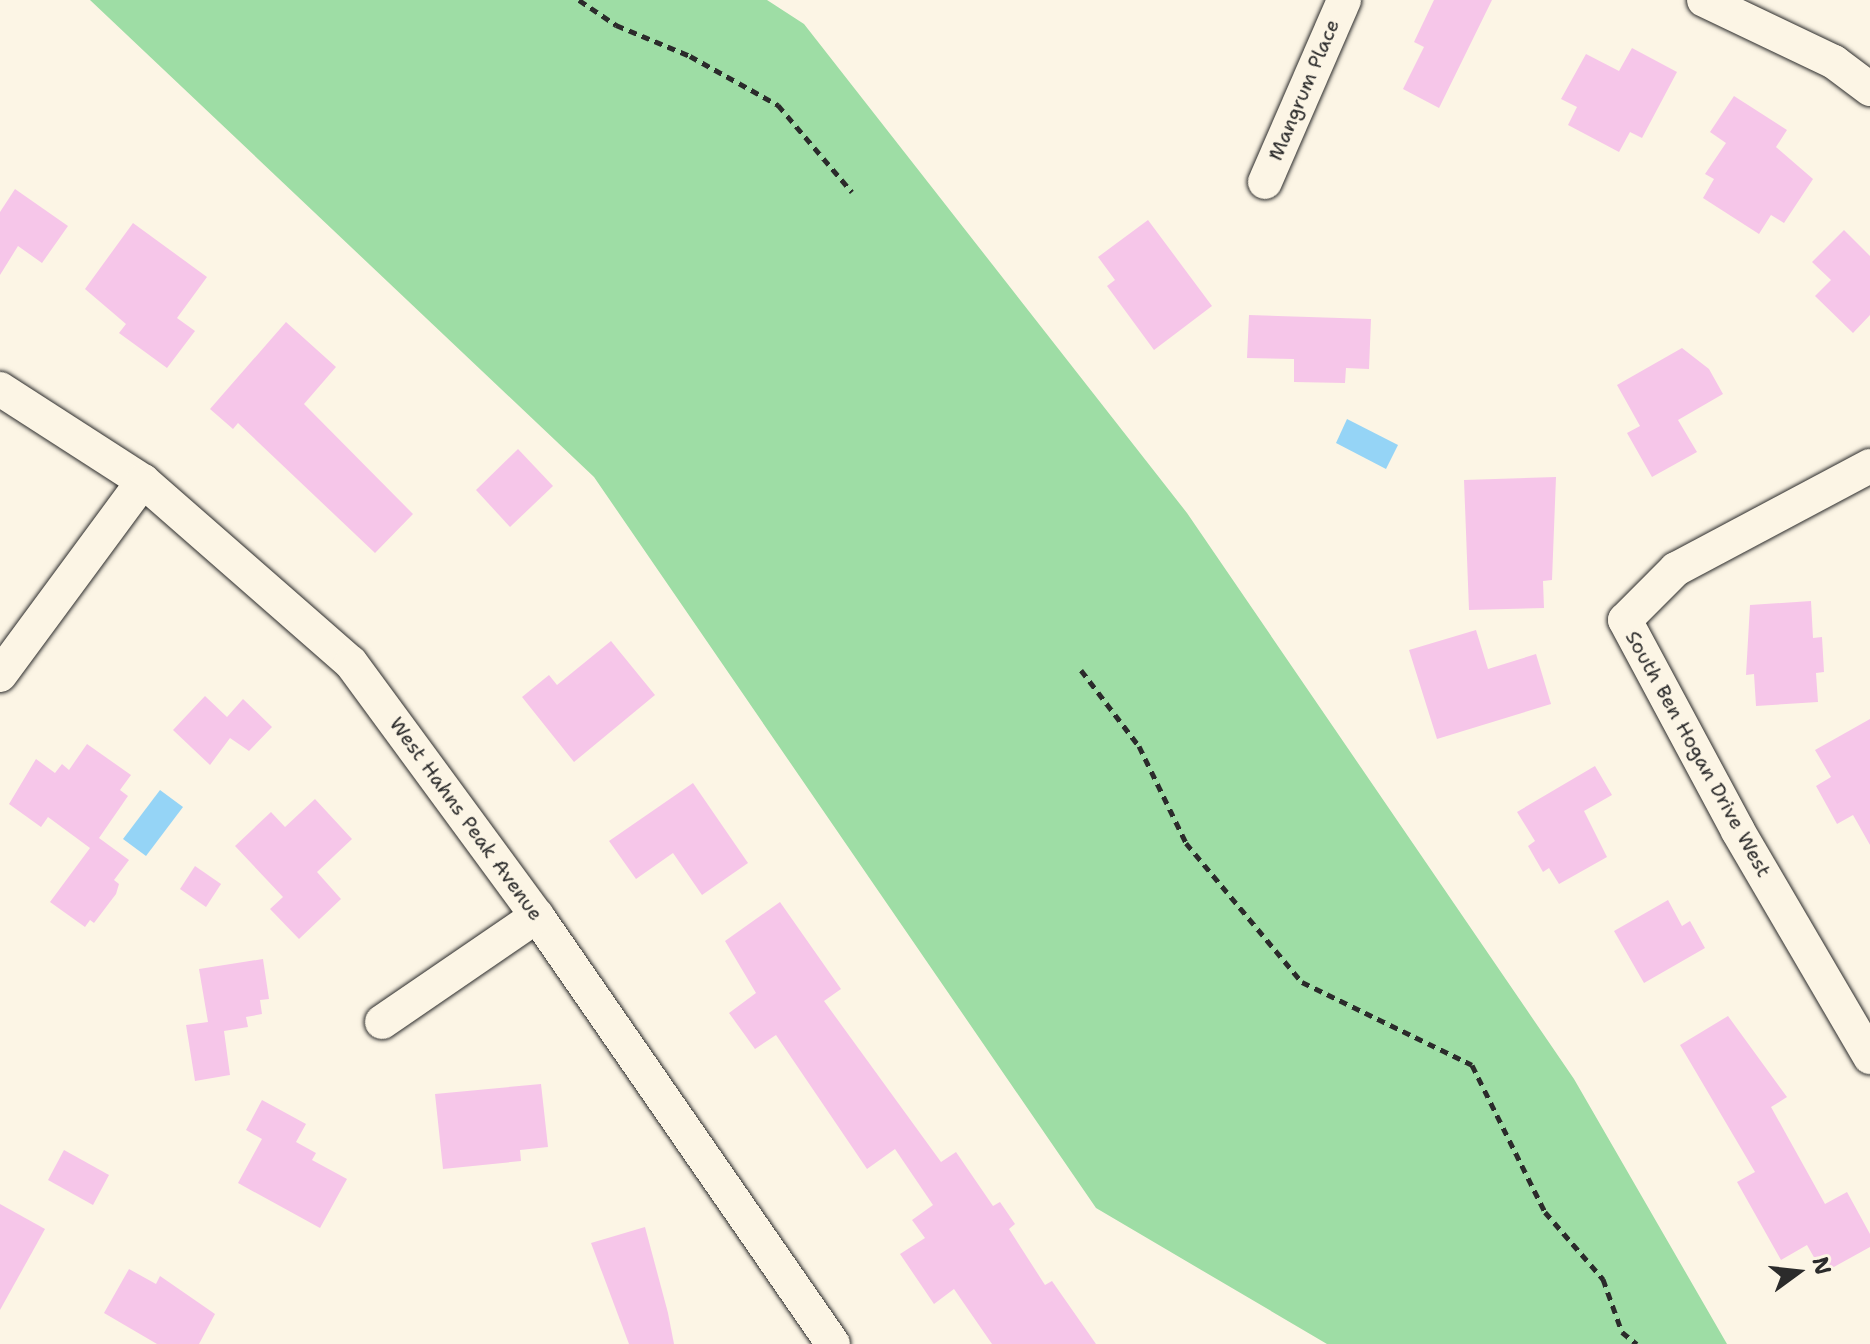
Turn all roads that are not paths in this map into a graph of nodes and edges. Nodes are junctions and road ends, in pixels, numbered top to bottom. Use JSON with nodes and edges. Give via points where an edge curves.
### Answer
{"nodes":[{"id":1,"x":1344,"y":0,"type":"edge"},
{"id":2,"x":1704,"y":0,"type":"edge"},
{"id":3,"x":1870,"y":89,"type":"edge"},
{"id":4,"x":1265,"y":182,"type":"dead end"},
{"id":5,"x":0,"y":389,"type":"edge"},
{"id":6,"x":1870,"y":466,"type":"edge"},
{"id":7,"x":143,"y":481,"type":"junction"},
{"id":8,"x":0,"y":675,"type":"edge"},
{"id":9,"x":537,"y":916,"type":"junction"},
{"id":10,"x":382,"y":1022,"type":"dead end"},
{"id":11,"x":1870,"y":1057,"type":"edge"},
{"id":12,"x":816,"y":1338,"type":"edge"}],
"edges":[{"from":1,"to":4,"type":"street","name":"Mangrum Place"},
{"from":2,"to":3,"type":"street","via":[[1834,62]]},
{"from":5,"to":7,"type":"street","name":"West Hahns Peak Avenue"},
{"from":6,"to":11,"type":"street","name":"South Ben Hogan Drive West","via":[[1676,569],[1625,620],[1738,831]]},
{"from":7,"to":8,"type":"street"},
{"from":7,"to":9,"type":"street","name":"West Hahns Peak Avenue","via":[[351,663]]},
{"from":9,"to":10,"type":"street"},
{"from":9,"to":12,"type":"street","name":"West Hahns Peak Avenue"}]}
